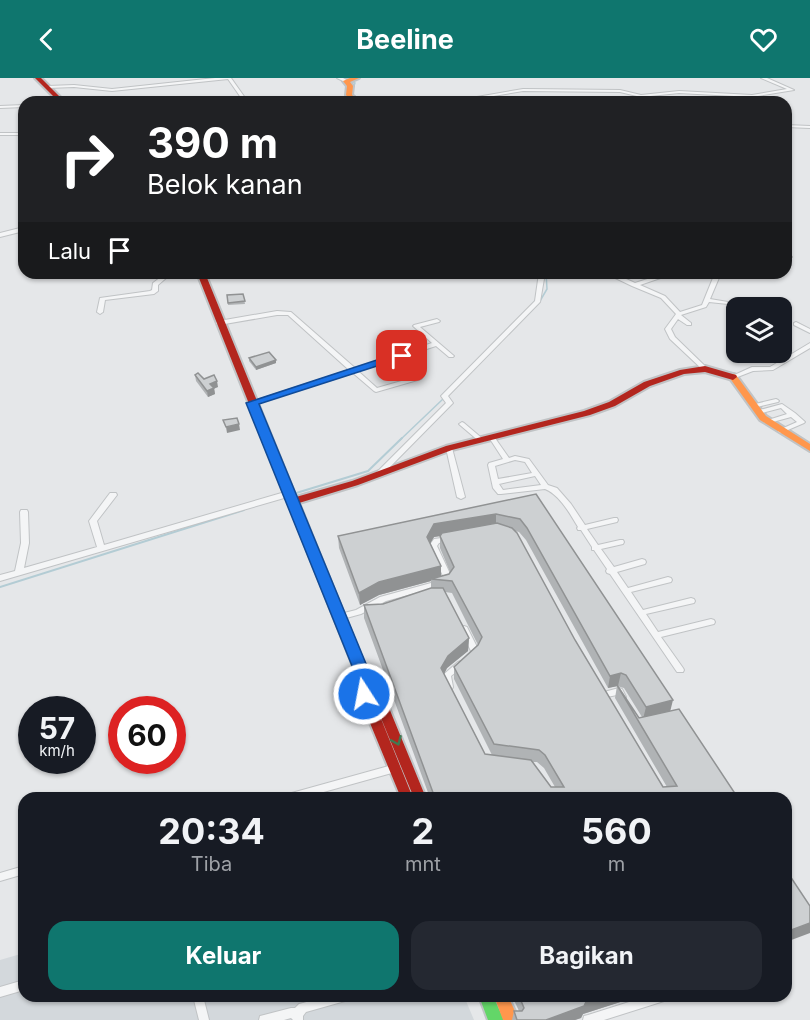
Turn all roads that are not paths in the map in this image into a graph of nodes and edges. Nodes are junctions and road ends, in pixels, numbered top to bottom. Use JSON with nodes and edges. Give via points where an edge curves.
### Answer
{"nodes":[{"id":1,"x":38,"y":78,"type":"edge"},
{"id":2,"x":228,"y":78,"type":"edge"},
{"id":3,"x":763,"y":78,"type":"edge"},
{"id":4,"x":348,"y":79,"type":"edge"},
{"id":5,"x":48,"y":87,"type":"junction"},
{"id":6,"x":776,"y":94,"type":"joint"},
{"id":7,"x":56,"y":96,"type":"edge"},
{"id":8,"x":242,"y":96,"type":"edge"},
{"id":9,"x":350,"y":96,"type":"edge"},
{"id":10,"x":488,"y":96,"type":"edge"},
{"id":11,"x":641,"y":96,"type":"edge"},
{"id":12,"x":641,"y":96,"type":"edge"},
{"id":13,"x":752,"y":96,"type":"edge"},
{"id":14,"x":752,"y":96,"type":"edge"},
{"id":15,"x":18,"y":106,"type":"edge"},
{"id":16,"x":0,"y":107,"type":"edge"},
{"id":17,"x":792,"y":126,"type":"edge"},
{"id":18,"x":810,"y":127,"type":"edge"},
{"id":19,"x":0,"y":134,"type":"edge"},
{"id":20,"x":18,"y":134,"type":"edge"},
{"id":21,"x":18,"y":230,"type":"edge"},
{"id":22,"x":0,"y":235,"type":"edge"},
{"id":23,"x":161,"y":279,"type":"edge"},
{"id":24,"x":203,"y":279,"type":"edge"},
{"id":25,"x":541,"y":279,"type":"edge"},
{"id":26,"x":621,"y":279,"type":"edge"},
{"id":27,"x":653,"y":279,"type":"edge"},
{"id":28,"x":715,"y":279,"type":"edge"},
{"id":29,"x":634,"y":285,"type":"junction"},
{"id":30,"x":706,"y":300,"type":"junction"},
{"id":31,"x":726,"y":303,"type":"dead end"},
{"id":32,"x":100,"y":312,"type":"dead end"},
{"id":33,"x":678,"y":315,"type":"junction"},
{"id":34,"x":437,"y":321,"type":"dead end"},
{"id":35,"x":219,"y":322,"type":"junction"},
{"id":36,"x":689,"y":324,"type":"dead end"},
{"id":37,"x":796,"y":324,"type":"dead end"},
{"id":38,"x":810,"y":331,"type":"edge"},
{"id":39,"x":436,"y":344,"type":"junction"},
{"id":40,"x":810,"y":345,"type":"edge"},
{"id":41,"x":451,"y":356,"type":"dead end"},
{"id":42,"x":705,"y":369,"type":"junction"},
{"id":43,"x":353,"y":372,"type":"junction"},
{"id":44,"x":733,"y":377,"type":"junction"},
{"id":45,"x":419,"y":378,"type":"dead end"},
{"id":46,"x":770,"y":395,"type":"dead end"},
{"id":47,"x":252,"y":403,"type":"junction"},
{"id":48,"x":779,"y":404,"type":"junction"},
{"id":49,"x":755,"y":409,"type":"junction"},
{"id":50,"x":793,"y":414,"type":"junction"},
{"id":51,"x":767,"y":422,"type":"junction"},
{"id":52,"x":462,"y":424,"type":"dead end"},
{"id":53,"x":781,"y":431,"type":"junction"},
{"id":54,"x":493,"y":439,"type":"junction"},
{"id":55,"x":482,"y":441,"type":"junction"},
{"id":56,"x":449,"y":448,"type":"junction"},
{"id":57,"x":810,"y":448,"type":"edge"},
{"id":58,"x":507,"y":460,"type":"junction"},
{"id":59,"x":379,"y":474,"type":"junction"},
{"id":60,"x":536,"y":474,"type":"junction"},
{"id":61,"x":496,"y":482,"type":"junction"},
{"id":62,"x":546,"y":487,"type":"junction"},
{"id":63,"x":113,"y":495,"type":"dead end"},
{"id":64,"x":461,"y":497,"type":"dead end"},
{"id":65,"x":290,"y":498,"type":"junction"},
{"id":66,"x":24,"y":512,"type":"dead end"},
{"id":67,"x":614,"y":520,"type":"dead end"},
{"id":68,"x":581,"y":528,"type":"junction"},
{"id":69,"x":457,"y":538,"type":"edge"},
{"id":70,"x":620,"y":542,"type":"dead end"},
{"id":71,"x":101,"y":548,"type":"junction"},
{"id":72,"x":595,"y":548,"type":"junction"},
{"id":73,"x":642,"y":562,"type":"dead end"},
{"id":74,"x":610,"y":571,"type":"junction"},
{"id":75,"x":19,"y":572,"type":"junction"},
{"id":76,"x":0,"y":578,"type":"edge"},
{"id":77,"x":668,"y":580,"type":"dead end"},
{"id":78,"x":625,"y":591,"type":"junction"},
{"id":79,"x":440,"y":594,"type":"edge"},
{"id":80,"x":691,"y":601,"type":"dead end"},
{"id":81,"x":413,"y":602,"type":"edge"},
{"id":82,"x":358,"y":612,"type":"junction"},
{"id":83,"x":640,"y":613,"type":"junction"},
{"id":84,"x":377,"y":614,"type":"edge"},
{"id":85,"x":339,"y":617,"type":"junction"},
{"id":86,"x":711,"y":622,"type":"dead end"},
{"id":87,"x":461,"y":624,"type":"edge"},
{"id":88,"x":656,"y":635,"type":"junction"},
{"id":89,"x":680,"y":670,"type":"dead end"},
{"id":90,"x":361,"y":671,"type":"junction"},
{"id":91,"x":601,"y":685,"type":"edge"},
{"id":92,"x":453,"y":694,"type":"edge"},
{"id":93,"x":607,"y":694,"type":"junction"},
{"id":94,"x":626,"y":703,"type":"edge"},
{"id":95,"x":613,"y":704,"type":"edge"},
{"id":96,"x":396,"y":768,"type":"junction"},
{"id":97,"x":310,"y":792,"type":"edge"},
{"id":98,"x":405,"y":792,"type":"edge"},
{"id":99,"x":418,"y":792,"type":"edge"},
{"id":100,"x":18,"y":872,"type":"edge"},
{"id":101,"x":0,"y":877,"type":"edge"},
{"id":102,"x":18,"y":987,"type":"edge"},
{"id":103,"x":0,"y":992,"type":"edge"},
{"id":104,"x":200,"y":1002,"type":"edge"},
{"id":105,"x":324,"y":1002,"type":"edge"},
{"id":106,"x":488,"y":1002,"type":"edge"},
{"id":107,"x":504,"y":1002,"type":"edge"},
{"id":108,"x":645,"y":1002,"type":"edge"},
{"id":109,"x":298,"y":1017,"type":"edge"},
{"id":110,"x":204,"y":1020,"type":"edge"},
{"id":111,"x":264,"y":1020,"type":"edge"},
{"id":112,"x":496,"y":1020,"type":"edge"},
{"id":113,"x":511,"y":1020,"type":"edge"},
{"id":114,"x":588,"y":1020,"type":"edge"}],
"edges":[{"from":1,"to":5,"type":"main road"},
{"from":2,"to":5,"type":"street","via":[[112,90]]},
{"from":2,"to":8,"type":"street"},
{"from":3,"to":6,"type":"street","via":[[792,89]]},
{"from":4,"to":9,"type":"main road"},
{"from":5,"to":7,"type":"main road"},
{"from":6,"to":14,"type":"street"},
{"from":10,"to":11,"type":"street","via":[[525,90],[622,91]]},
{"from":12,"to":13,"type":"street","via":[[679,92]]},
{"from":15,"to":16,"type":"street"},
{"from":17,"to":18,"type":"street"},
{"from":19,"to":20,"type":"street"},
{"from":21,"to":22,"type":"street"},
{"from":23,"to":32,"type":"street","via":[[153,292],[102,299]]},
{"from":24,"to":35,"type":"main road"},
{"from":25,"to":59,"type":"street","via":[[538,301]]},
{"from":26,"to":29,"type":"street"},
{"from":27,"to":29,"type":"street"},
{"from":28,"to":30,"type":"street"},
{"from":29,"to":33,"type":"street","via":[[666,298]]},
{"from":30,"to":31,"type":"street"},
{"from":30,"to":33,"type":"street","via":[[703,307]]},
{"from":33,"to":36,"type":"street"},
{"from":33,"to":42,"type":"street","via":[[669,327],[670,334]]},
{"from":34,"to":39,"type":"street","via":[[416,326]]},
{"from":35,"to":43,"type":"street","via":[[290,313]]},
{"from":35,"to":47,"type":"main road"},
{"from":37,"to":38,"type":"street"},
{"from":39,"to":41,"type":"street"},
{"from":39,"to":43,"type":"street"},
{"from":40,"to":44,"type":"street","via":[[772,369],[752,369]]},
{"from":42,"to":44,"type":"main road"},
{"from":42,"to":54,"type":"main road","via":[[661,378],[601,408]]},
{"from":43,"to":45,"type":"street","via":[[378,391]]},
{"from":43,"to":47,"type":"street"},
{"from":44,"to":49,"type":"main road"},
{"from":46,"to":48,"type":"street"},
{"from":47,"to":65,"type":"main road"},
{"from":48,"to":49,"type":"street"},
{"from":48,"to":50,"type":"street"},
{"from":49,"to":51,"type":"main road"},
{"from":50,"to":51,"type":"street"},
{"from":50,"to":53,"type":"street","via":[[802,423]]},
{"from":51,"to":53,"type":"main road"},
{"from":52,"to":55,"type":"street"},
{"from":53,"to":57,"type":"main road"},
{"from":54,"to":55,"type":"main road"},
{"from":54,"to":58,"type":"street"},
{"from":55,"to":56,"type":"main road"},
{"from":56,"to":59,"type":"main road"},
{"from":56,"to":64,"type":"street"},
{"from":58,"to":60,"type":"street","via":[[524,459]]},
{"from":58,"to":61,"type":"street","via":[[491,465]]},
{"from":59,"to":65,"type":"main road"},
{"from":60,"to":61,"type":"street"},
{"from":60,"to":62,"type":"street"},
{"from":61,"to":62,"type":"street","via":[[503,492]]},
{"from":62,"to":68,"type":"street","via":[[559,494]]},
{"from":63,"to":71,"type":"street","via":[[93,521]]},
{"from":65,"to":71,"type":"street"},
{"from":65,"to":85,"type":"main road"},
{"from":66,"to":75,"type":"street","via":[[25,543]]},
{"from":67,"to":68,"type":"street"},
{"from":68,"to":72,"type":"street"},
{"from":69,"to":82,"type":"street","via":[[433,546],[448,578],[445,582],[376,601]]},
{"from":70,"to":72,"type":"street"},
{"from":71,"to":75,"type":"street"},
{"from":72,"to":74,"type":"street"},
{"from":73,"to":74,"type":"street"},
{"from":74,"to":78,"type":"street"},
{"from":75,"to":76,"type":"street"},
{"from":77,"to":78,"type":"street"},
{"from":78,"to":83,"type":"street"},
{"from":79,"to":81,"type":"street"},
{"from":80,"to":83,"type":"street"},
{"from":82,"to":84,"type":"street"},
{"from":82,"to":85,"type":"street"},
{"from":83,"to":88,"type":"street"},
{"from":85,"to":90,"type":"main road"},
{"from":86,"to":88,"type":"street"},
{"from":87,"to":92,"type":"street","via":[[475,653],[447,675]]},
{"from":88,"to":89,"type":"street"},
{"from":90,"to":96,"type":"main road","via":[[364,694]]},
{"from":90,"to":99,"type":"main road","one_way":true,"via":[[374,686]]},
{"from":91,"to":93,"type":"street"},
{"from":93,"to":94,"type":"street","via":[[619,691]]},
{"from":93,"to":95,"type":"street"},
{"from":96,"to":97,"type":"street"},
{"from":96,"to":98,"type":"main road"},
{"from":100,"to":101,"type":"street"},
{"from":102,"to":103,"type":"street"},
{"from":104,"to":110,"type":"street"},
{"from":105,"to":109,"type":"street","via":[[303,1008]]},
{"from":106,"to":112,"type":"main road"},
{"from":107,"to":113,"type":"main road"},
{"from":108,"to":114,"type":"street"},
{"from":109,"to":111,"type":"street","via":[[291,1013]]}]}
